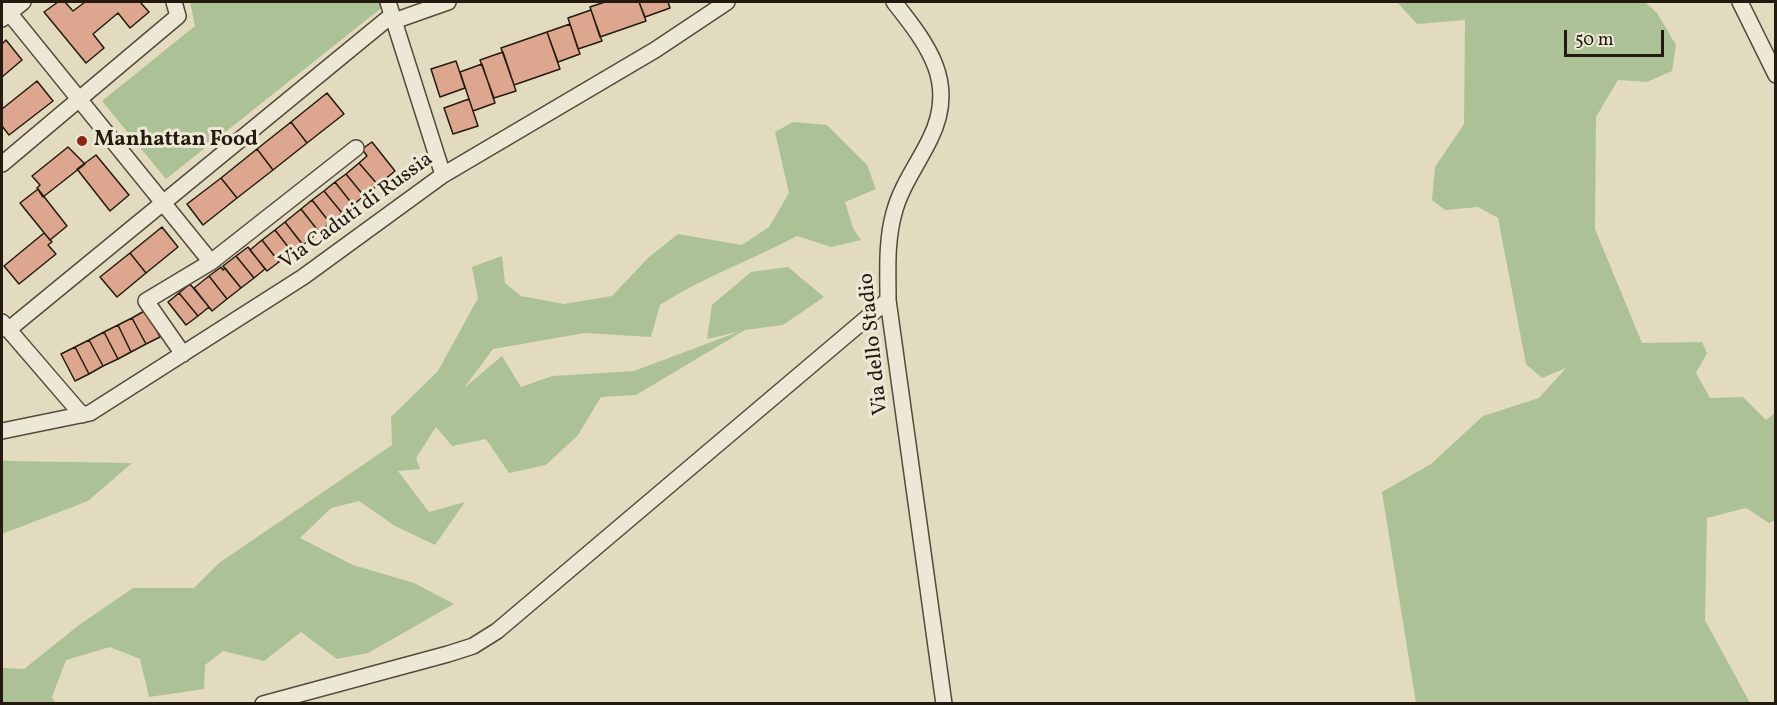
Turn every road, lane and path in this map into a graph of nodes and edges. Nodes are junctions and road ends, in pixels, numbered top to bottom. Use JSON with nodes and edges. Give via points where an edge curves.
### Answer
{"nodes":[{"id":1,"x":23,"y":2,"type":"edge"},
{"id":2,"x":163,"y":2,"type":"edge"},
{"id":3,"x":174,"y":2,"type":"edge"},
{"id":4,"x":448,"y":2,"type":"edge"},
{"id":5,"x":727,"y":2,"type":"edge"},
{"id":6,"x":894,"y":2,"type":"edge"},
{"id":7,"x":1740,"y":2,"type":"edge"},
{"id":8,"x":4,"y":12,"type":"edge"},
{"id":9,"x":391,"y":12,"type":"edge"},
{"id":10,"x":176,"y":18,"type":"junction"},
{"id":11,"x":1776,"y":75,"type":"edge"},
{"id":12,"x":80,"y":99,"type":"junction"},
{"id":13,"x":356,"y":148,"type":"dead end"},
{"id":14,"x":2,"y":164,"type":"edge"},
{"id":15,"x":443,"y":175,"type":"junction"},
{"id":16,"x":162,"y":201,"type":"junction"},
{"id":17,"x":211,"y":262,"type":"junction"},
{"id":18,"x":888,"y":300,"type":"junction"},
{"id":19,"x":5,"y":326,"type":"edge"},
{"id":20,"x":183,"y":354,"type":"junction"},
{"id":21,"x":82,"y":415,"type":"junction"},
{"id":22,"x":2,"y":431,"type":"edge"},
{"id":23,"x":263,"y":704,"type":"edge"},
{"id":24,"x":944,"y":704,"type":"edge"}],
"edges":[{"from":1,"to":8,"type":"street"},
{"from":2,"to":10,"type":"street"},
{"from":3,"to":10,"type":"street"},
{"from":4,"to":9,"type":"street"},
{"from":5,"to":15,"type":"street","name":"Via Caduti di Russia","via":[[655,50]]},
{"from":6,"to":18,"type":"street","name":"Via dello Stadio","via":[[935,64],[943,86],[939,117],[931,138],[904,184],[894,212],[888,242]]},
{"from":7,"to":11,"type":"street"},
{"from":8,"to":12,"type":"street"},
{"from":9,"to":15,"type":"street"},
{"from":9,"to":16,"type":"street"},
{"from":10,"to":12,"type":"street"},
{"from":12,"to":14,"type":"street"},
{"from":12,"to":16,"type":"street"},
{"from":13,"to":17,"type":"street"},
{"from":15,"to":20,"type":"street","name":"Via Caduti di Russia","via":[[303,277]]},
{"from":16,"to":17,"type":"street"},
{"from":16,"to":19,"type":"street"},
{"from":17,"to":20,"type":"street","via":[[146,301]]},
{"from":18,"to":23,"type":"street","via":[[496,631],[472,646],[448,654]]},
{"from":18,"to":24,"type":"street","name":"Via dello Stadio"},
{"from":19,"to":21,"type":"street"},
{"from":20,"to":21,"type":"street","name":"Via Caduti di Russia"},
{"from":21,"to":22,"type":"street","name":"Via Caduti di Russia"}]}
